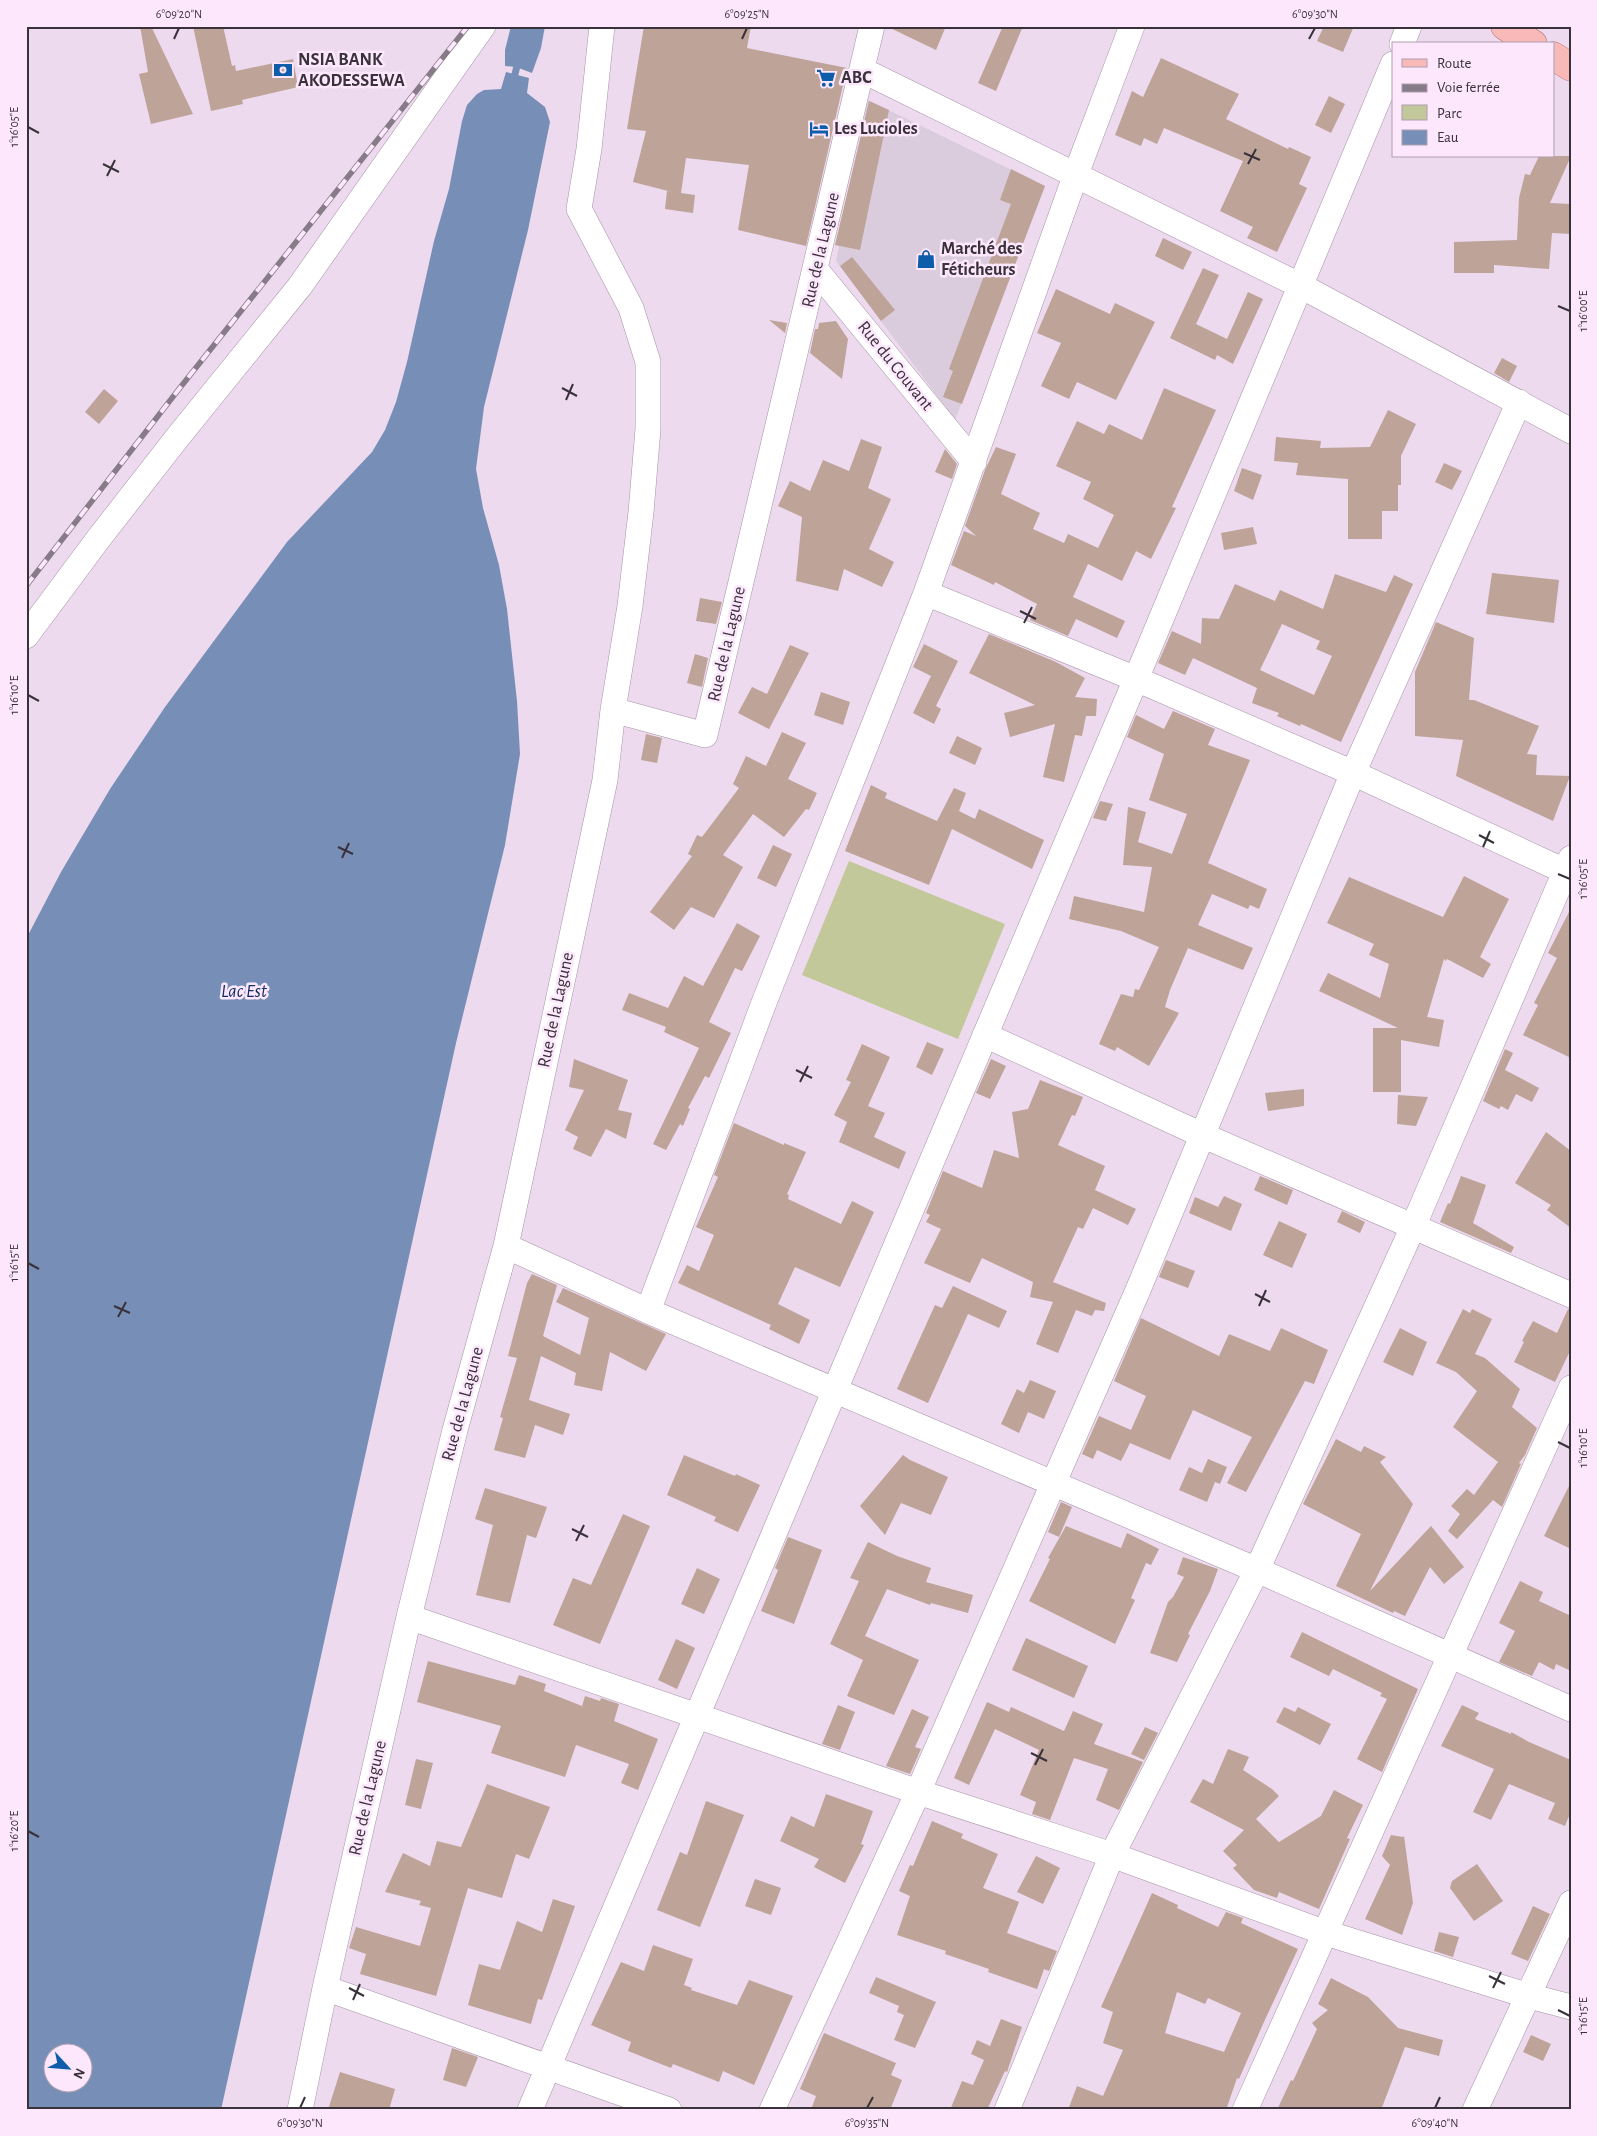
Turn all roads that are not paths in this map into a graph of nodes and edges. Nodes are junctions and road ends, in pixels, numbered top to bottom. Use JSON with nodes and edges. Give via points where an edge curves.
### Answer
{"nodes":[{"id":1,"x":484,"y":26,"type":"edge"},
{"id":2,"x":602,"y":26,"type":"edge"},
{"id":3,"x":872,"y":26,"type":"edge"},
{"id":4,"x":1132,"y":26,"type":"edge"},
{"id":5,"x":1409,"y":26,"type":"edge"},
{"id":6,"x":1505,"y":26,"type":"edge"},
{"id":7,"x":1403,"y":42,"type":"edge"},
{"id":8,"x":1530,"y":42,"type":"edge"},
{"id":9,"x":1554,"y":57,"type":"edge"},
{"id":10,"x":1392,"y":66,"type":"edge"},
{"id":11,"x":1571,"y":67,"type":"edge"},
{"id":12,"x":862,"y":70,"type":"junction"},
{"id":13,"x":1076,"y":174,"type":"junction"},
{"id":14,"x":816,"y":270,"type":"junction"},
{"id":15,"x":1301,"y":286,"type":"junction"},
{"id":16,"x":1518,"y":402,"type":"junction"},
{"id":17,"x":1571,"y":430,"type":"edge"},
{"id":18,"x":974,"y":462,"type":"junction"},
{"id":19,"x":926,"y":593,"type":"junction"},
{"id":20,"x":26,"y":636,"type":"edge"},
{"id":21,"x":1136,"y":679,"type":"junction"},
{"id":22,"x":613,"y":710,"type":"junction"},
{"id":23,"x":1354,"y":773,"type":"junction"},
{"id":24,"x":1569,"y":868,"type":"edge"},
{"id":25,"x":985,"y":1035,"type":"junction"},
{"id":26,"x":1202,"y":1135,"type":"junction"},
{"id":27,"x":1413,"y":1227,"type":"junction"},
{"id":28,"x":506,"y":1246,"type":"junction"},
{"id":29,"x":1571,"y":1295,"type":"edge"},
{"id":30,"x":648,"y":1311,"type":"junction"},
{"id":31,"x":1571,"y":1388,"type":"edge"},
{"id":32,"x":835,"y":1389,"type":"junction"},
{"id":33,"x":1053,"y":1483,"type":"junction"},
{"id":34,"x":1257,"y":1570,"type":"junction"},
{"id":35,"x":409,"y":1617,"type":"junction"},
{"id":36,"x":1449,"y":1656,"type":"junction"},
{"id":37,"x":1571,"y":1709,"type":"edge"},
{"id":38,"x":696,"y":1716,"type":"junction"},
{"id":39,"x":918,"y":1792,"type":"junction"},
{"id":40,"x":1112,"y":1855,"type":"junction"},
{"id":41,"x":1571,"y":1902,"type":"edge"},
{"id":42,"x":1324,"y":1932,"type":"junction"},
{"id":43,"x":325,"y":1988,"type":"junction"},
{"id":44,"x":1529,"y":1996,"type":"junction"},
{"id":45,"x":1571,"y":2007,"type":"edge"},
{"id":46,"x":547,"y":2068,"type":"junction"},
{"id":47,"x":300,"y":2110,"type":"edge"},
{"id":48,"x":530,"y":2110,"type":"edge"},
{"id":49,"x":669,"y":2110,"type":"edge"},
{"id":50,"x":772,"y":2110,"type":"edge"},
{"id":51,"x":1007,"y":2110,"type":"edge"},
{"id":52,"x":1245,"y":2110,"type":"edge"},
{"id":53,"x":1475,"y":2110,"type":"edge"}],
"edges":[{"from":1,"to":20,"type":"street","via":[[300,286],[171,446]]},
{"from":2,"to":22,"type":"street","via":[[589,149],[579,208],[631,308],[648,362],[648,429],[641,512]]},
{"from":3,"to":12,"type":"street","name":"Rue de la Lagune"},
{"from":4,"to":13,"type":"street"},
{"from":5,"to":7,"type":"street"},
{"from":6,"to":8,"type":"main road"},
{"from":9,"to":11,"type":"main road"},
{"from":10,"to":15,"type":"street"},
{"from":12,"to":13,"type":"street"},
{"from":12,"to":14,"type":"street","name":"Rue de la Lagune"},
{"from":13,"to":15,"type":"street"},
{"from":13,"to":18,"type":"street"},
{"from":14,"to":18,"type":"street","name":"Rue du Couvant"},
{"from":14,"to":22,"type":"street","name":"Rue de la Lagune","via":[[705,735]]},
{"from":15,"to":16,"type":"street"},
{"from":15,"to":21,"type":"street"},
{"from":16,"to":17,"type":"street"},
{"from":16,"to":23,"type":"street"},
{"from":18,"to":19,"type":"street"},
{"from":19,"to":21,"type":"street"},
{"from":19,"to":30,"type":"street","via":[[764,1000]]},
{"from":21,"to":23,"type":"street"},
{"from":21,"to":25,"type":"street"},
{"from":22,"to":28,"type":"street","name":"Rue de la Lagune","via":[[605,780]]},
{"from":23,"to":24,"type":"street"},
{"from":23,"to":26,"type":"street"},
{"from":24,"to":27,"type":"street"},
{"from":25,"to":26,"type":"street"},
{"from":25,"to":32,"type":"street"},
{"from":26,"to":27,"type":"street"},
{"from":26,"to":33,"type":"street"},
{"from":27,"to":29,"type":"street"},
{"from":27,"to":34,"type":"street"},
{"from":28,"to":30,"type":"street"},
{"from":28,"to":35,"type":"street","name":"Rue de la Lagune","via":[[455,1430]]},
{"from":30,"to":32,"type":"street"},
{"from":31,"to":36,"type":"street"},
{"from":32,"to":33,"type":"street"},
{"from":32,"to":38,"type":"street"},
{"from":33,"to":34,"type":"street"},
{"from":33,"to":39,"type":"street"},
{"from":34,"to":36,"type":"street"},
{"from":34,"to":40,"type":"street"},
{"from":35,"to":38,"type":"street"},
{"from":35,"to":43,"type":"street","name":"Rue de la Lagune"},
{"from":36,"to":37,"type":"street"},
{"from":36,"to":42,"type":"street"},
{"from":38,"to":39,"type":"street"},
{"from":38,"to":46,"type":"street"},
{"from":39,"to":40,"type":"street"},
{"from":39,"to":50,"type":"street"},
{"from":40,"to":42,"type":"street"},
{"from":40,"to":51,"type":"street"},
{"from":41,"to":44,"type":"street"},
{"from":42,"to":44,"type":"street"},
{"from":42,"to":52,"type":"street"},
{"from":43,"to":46,"type":"street"},
{"from":43,"to":47,"type":"street","name":"Rue de la Lagune"},
{"from":44,"to":45,"type":"street"},
{"from":44,"to":53,"type":"street"},
{"from":46,"to":48,"type":"street"},
{"from":46,"to":49,"type":"street"}]}
